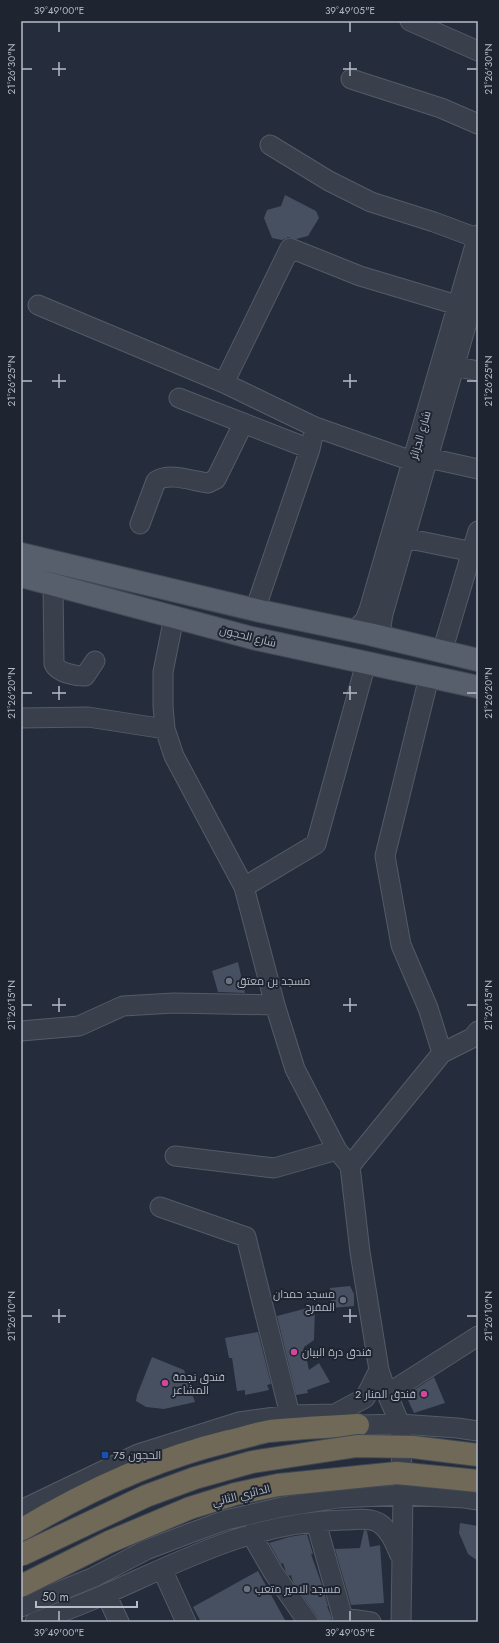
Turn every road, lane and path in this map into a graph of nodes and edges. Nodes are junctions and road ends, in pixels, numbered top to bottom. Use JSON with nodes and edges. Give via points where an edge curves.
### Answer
{"nodes":[{"id":1,"x":410,"y":21,"type":"edge"},
{"id":2,"x":478,"y":51,"type":"edge"},
{"id":3,"x":351,"y":79,"type":"dead end"},
{"id":4,"x":478,"y":124,"type":"edge"},
{"id":5,"x":270,"y":145,"type":"dead end"},
{"id":6,"x":477,"y":236,"type":"edge"},
{"id":7,"x":478,"y":284,"type":"edge"},
{"id":8,"x":38,"y":305,"type":"dead end"},
{"id":9,"x":457,"y":305,"type":"junction"},
{"id":10,"x":454,"y":366,"type":"junction"},
{"id":11,"x":478,"y":371,"type":"edge"},
{"id":12,"x":224,"y":383,"type":"junction"},
{"id":13,"x":179,"y":398,"type":"dead end"},
{"id":14,"x":243,"y":424,"type":"junction"},
{"id":15,"x":315,"y":427,"type":"junction"},
{"id":16,"x":310,"y":449,"type":"junction"},
{"id":17,"x":418,"y":458,"type":"junction"},
{"id":18,"x":478,"y":469,"type":"edge"},
{"id":19,"x":140,"y":524,"type":"dead end"},
{"id":20,"x":478,"y":531,"type":"edge"},
{"id":21,"x":405,"y":538,"type":"junction"},
{"id":22,"x":475,"y":553,"type":"edge"},
{"id":23,"x":21,"y":554,"type":"edge"},
{"id":24,"x":21,"y":576,"type":"edge"},
{"id":25,"x":53,"y":584,"type":"junction"},
{"id":26,"x":254,"y":610,"type":"junction"},
{"id":27,"x":174,"y":617,"type":"junction"},
{"id":28,"x":354,"y":631,"type":"junction"},
{"id":29,"x":384,"y":638,"type":"junction"},
{"id":30,"x":442,"y":652,"type":"junction"},
{"id":31,"x":478,"y":660,"type":"edge"},
{"id":32,"x":95,"y":661,"type":"dead end"},
{"id":33,"x":366,"y":663,"type":"junction"},
{"id":34,"x":429,"y":677,"type":"junction"},
{"id":35,"x":478,"y":687,"type":"edge"},
{"id":36,"x":21,"y":718,"type":"edge"},
{"id":37,"x":165,"y":729,"type":"junction"},
{"id":38,"x":244,"y":887,"type":"junction"},
{"id":39,"x":275,"y":1005,"type":"junction"},
{"id":40,"x":21,"y":1031,"type":"edge"},
{"id":41,"x":476,"y":1036,"type":"edge"},
{"id":42,"x":442,"y":1053,"type":"junction"},
{"id":43,"x":337,"y":1150,"type":"junction"},
{"id":44,"x":176,"y":1156,"type":"dead end"},
{"id":45,"x":350,"y":1166,"type":"junction"},
{"id":46,"x":160,"y":1208,"type":"dead end"},
{"id":47,"x":478,"y":1336,"type":"edge"},
{"id":48,"x":379,"y":1370,"type":"junction"},
{"id":49,"x":387,"y":1394,"type":"junction"},
{"id":50,"x":335,"y":1414,"type":"junction"},
{"id":51,"x":290,"y":1415,"type":"junction"},
{"id":52,"x":400,"y":1424,"type":"junction"},
{"id":53,"x":358,"y":1425,"type":"junction"},
{"id":54,"x":478,"y":1431,"type":"edge"},
{"id":55,"x":478,"y":1455,"type":"edge"},
{"id":56,"x":478,"y":1481,"type":"edge"},
{"id":57,"x":403,"y":1495,"type":"junction"},
{"id":58,"x":478,"y":1500,"type":"edge"},
{"id":59,"x":21,"y":1510,"type":"edge"},
{"id":60,"x":316,"y":1522,"type":"junction"},
{"id":61,"x":21,"y":1530,"type":"edge"},
{"id":62,"x":251,"y":1534,"type":"junction"},
{"id":63,"x":21,"y":1555,"type":"edge"},
{"id":64,"x":401,"y":1558,"type":"junction"},
{"id":65,"x":162,"y":1569,"type":"junction"},
{"id":66,"x":21,"y":1586,"type":"edge"},
{"id":67,"x":106,"y":1594,"type":"junction"},
{"id":68,"x":21,"y":1607,"type":"edge"},
{"id":69,"x":342,"y":1620,"type":"edge"},
{"id":70,"x":35,"y":1622,"type":"edge"},
{"id":71,"x":119,"y":1622,"type":"edge"},
{"id":72,"x":186,"y":1622,"type":"edge"},
{"id":73,"x":308,"y":1622,"type":"edge"},
{"id":74,"x":371,"y":1622,"type":"edge"},
{"id":75,"x":401,"y":1622,"type":"edge"}],
"edges":[{"from":1,"to":2,"type":"street"},
{"from":3,"to":4,"type":"street","via":[[440,108]]},
{"from":5,"to":6,"type":"street","via":[[329,181],[370,202]]},
{"from":6,"to":9,"type":"street","name":"شارع الجزائر"},
{"from":7,"to":10,"type":"street","name":"شارع الجزائر"},
{"from":8,"to":12,"type":"street"},
{"from":9,"to":12,"type":"street","via":[[360,276],[290,248]]},
{"from":9,"to":17,"type":"street","name":"شارع الجزائر"},
{"from":10,"to":11,"type":"street"},
{"from":10,"to":17,"type":"street","name":"شارع الجزائر"},
{"from":12,"to":15,"type":"street"},
{"from":13,"to":14,"type":"street"},
{"from":14,"to":16,"type":"street"},
{"from":14,"to":19,"type":"street","via":[[216,479],[208,483],[172,477],[160,478],[156,481]]},
{"from":15,"to":16,"type":"street"},
{"from":15,"to":17,"type":"street"},
{"from":16,"to":26,"type":"street"},
{"from":17,"to":18,"type":"street"},
{"from":17,"to":21,"type":"street","name":"شارع الجزائر"},
{"from":17,"to":28,"type":"street","name":"شارع الجزائر","via":[[370,610],[365,620]]},
{"from":20,"to":22,"type":"street"},
{"from":21,"to":22,"type":"street"},
{"from":21,"to":29,"type":"street","name":"شارع الجزائر","via":[[382,620]]},
{"from":22,"to":30,"type":"street"},
{"from":23,"to":26,"type":"main road"},
{"from":24,"to":25,"type":"main road","name":"شارع الحجون"},
{"from":25,"to":27,"type":"main road","name":"شارع الحجون"},
{"from":25,"to":32,"type":"street","via":[[56,668],[85,676]]},
{"from":26,"to":28,"type":"main road"},
{"from":27,"to":33,"type":"main road","name":"شارع الحجون","via":[[252,638]]},
{"from":27,"to":37,"type":"street","via":[[164,672]]},
{"from":28,"to":29,"type":"main road"},
{"from":29,"to":30,"type":"main road"},
{"from":30,"to":31,"type":"main road"},
{"from":33,"to":34,"type":"main road","name":"شارع الحجون"},
{"from":33,"to":38,"type":"street","via":[[316,844]]},
{"from":34,"to":35,"type":"main road","name":"شارع الحجون"},
{"from":34,"to":42,"type":"street","via":[[385,856],[401,946],[428,1008]]},
{"from":36,"to":37,"type":"street","via":[[88,717]]},
{"from":37,"to":38,"type":"street","via":[[174,756]]},
{"from":38,"to":39,"type":"street"},
{"from":39,"to":40,"type":"street","via":[[174,1003],[123,1006],[79,1026]]},
{"from":39,"to":43,"type":"street","via":[[296,1069]]},
{"from":41,"to":42,"type":"street"},
{"from":42,"to":45,"type":"street"},
{"from":43,"to":44,"type":"street","via":[[274,1168]]},
{"from":43,"to":45,"type":"street"},
{"from":45,"to":48,"type":"street","via":[[360,1252]]},
{"from":46,"to":51,"type":"street","via":[[246,1237]]},
{"from":47,"to":49,"type":"street"},
{"from":48,"to":49,"type":"street"},
{"from":48,"to":50,"type":"street","via":[[366,1398]]},
{"from":49,"to":52,"type":"street"},
{"from":50,"to":51,"type":"street"},
{"from":50,"to":53,"type":"street"},
{"from":51,"to":59,"type":"street","via":[[239,1422],[138,1454]]},
{"from":52,"to":53,"type":"street"},
{"from":52,"to":54,"type":"street"},
{"from":52,"to":57,"type":"street"},
{"from":53,"to":61,"type":"highway","via":[[269,1431],[199,1449],[148,1466],[106,1485]]},
{"from":55,"to":63,"type":"highway","bridge":true,"via":[[413,1447],[357,1446],[252,1462],[195,1478],[146,1496]]},
{"from":56,"to":66,"type":"highway","name":"الدائري الثاني","bridge":true,"via":[[397,1473],[278,1485],[235,1494],[190,1508],[117,1539]]},
{"from":57,"to":58,"type":"street"},
{"from":57,"to":64,"type":"street"},
{"from":57,"to":68,"type":"street","via":[[338,1498],[226,1520],[146,1550],[92,1578]]},
{"from":60,"to":62,"type":"street","via":[[297,1523]]},
{"from":60,"to":64,"type":"street","via":[[363,1520],[378,1523],[392,1538]]},
{"from":60,"to":69,"type":"street"},
{"from":62,"to":65,"type":"street","via":[[212,1547]]},
{"from":62,"to":73,"type":"street","via":[[273,1572]]},
{"from":64,"to":75,"type":"street"},
{"from":65,"to":67,"type":"street"},
{"from":65,"to":72,"type":"street"},
{"from":67,"to":70,"type":"street"},
{"from":67,"to":71,"type":"street"},
{"from":69,"to":74,"type":"street"}]}
